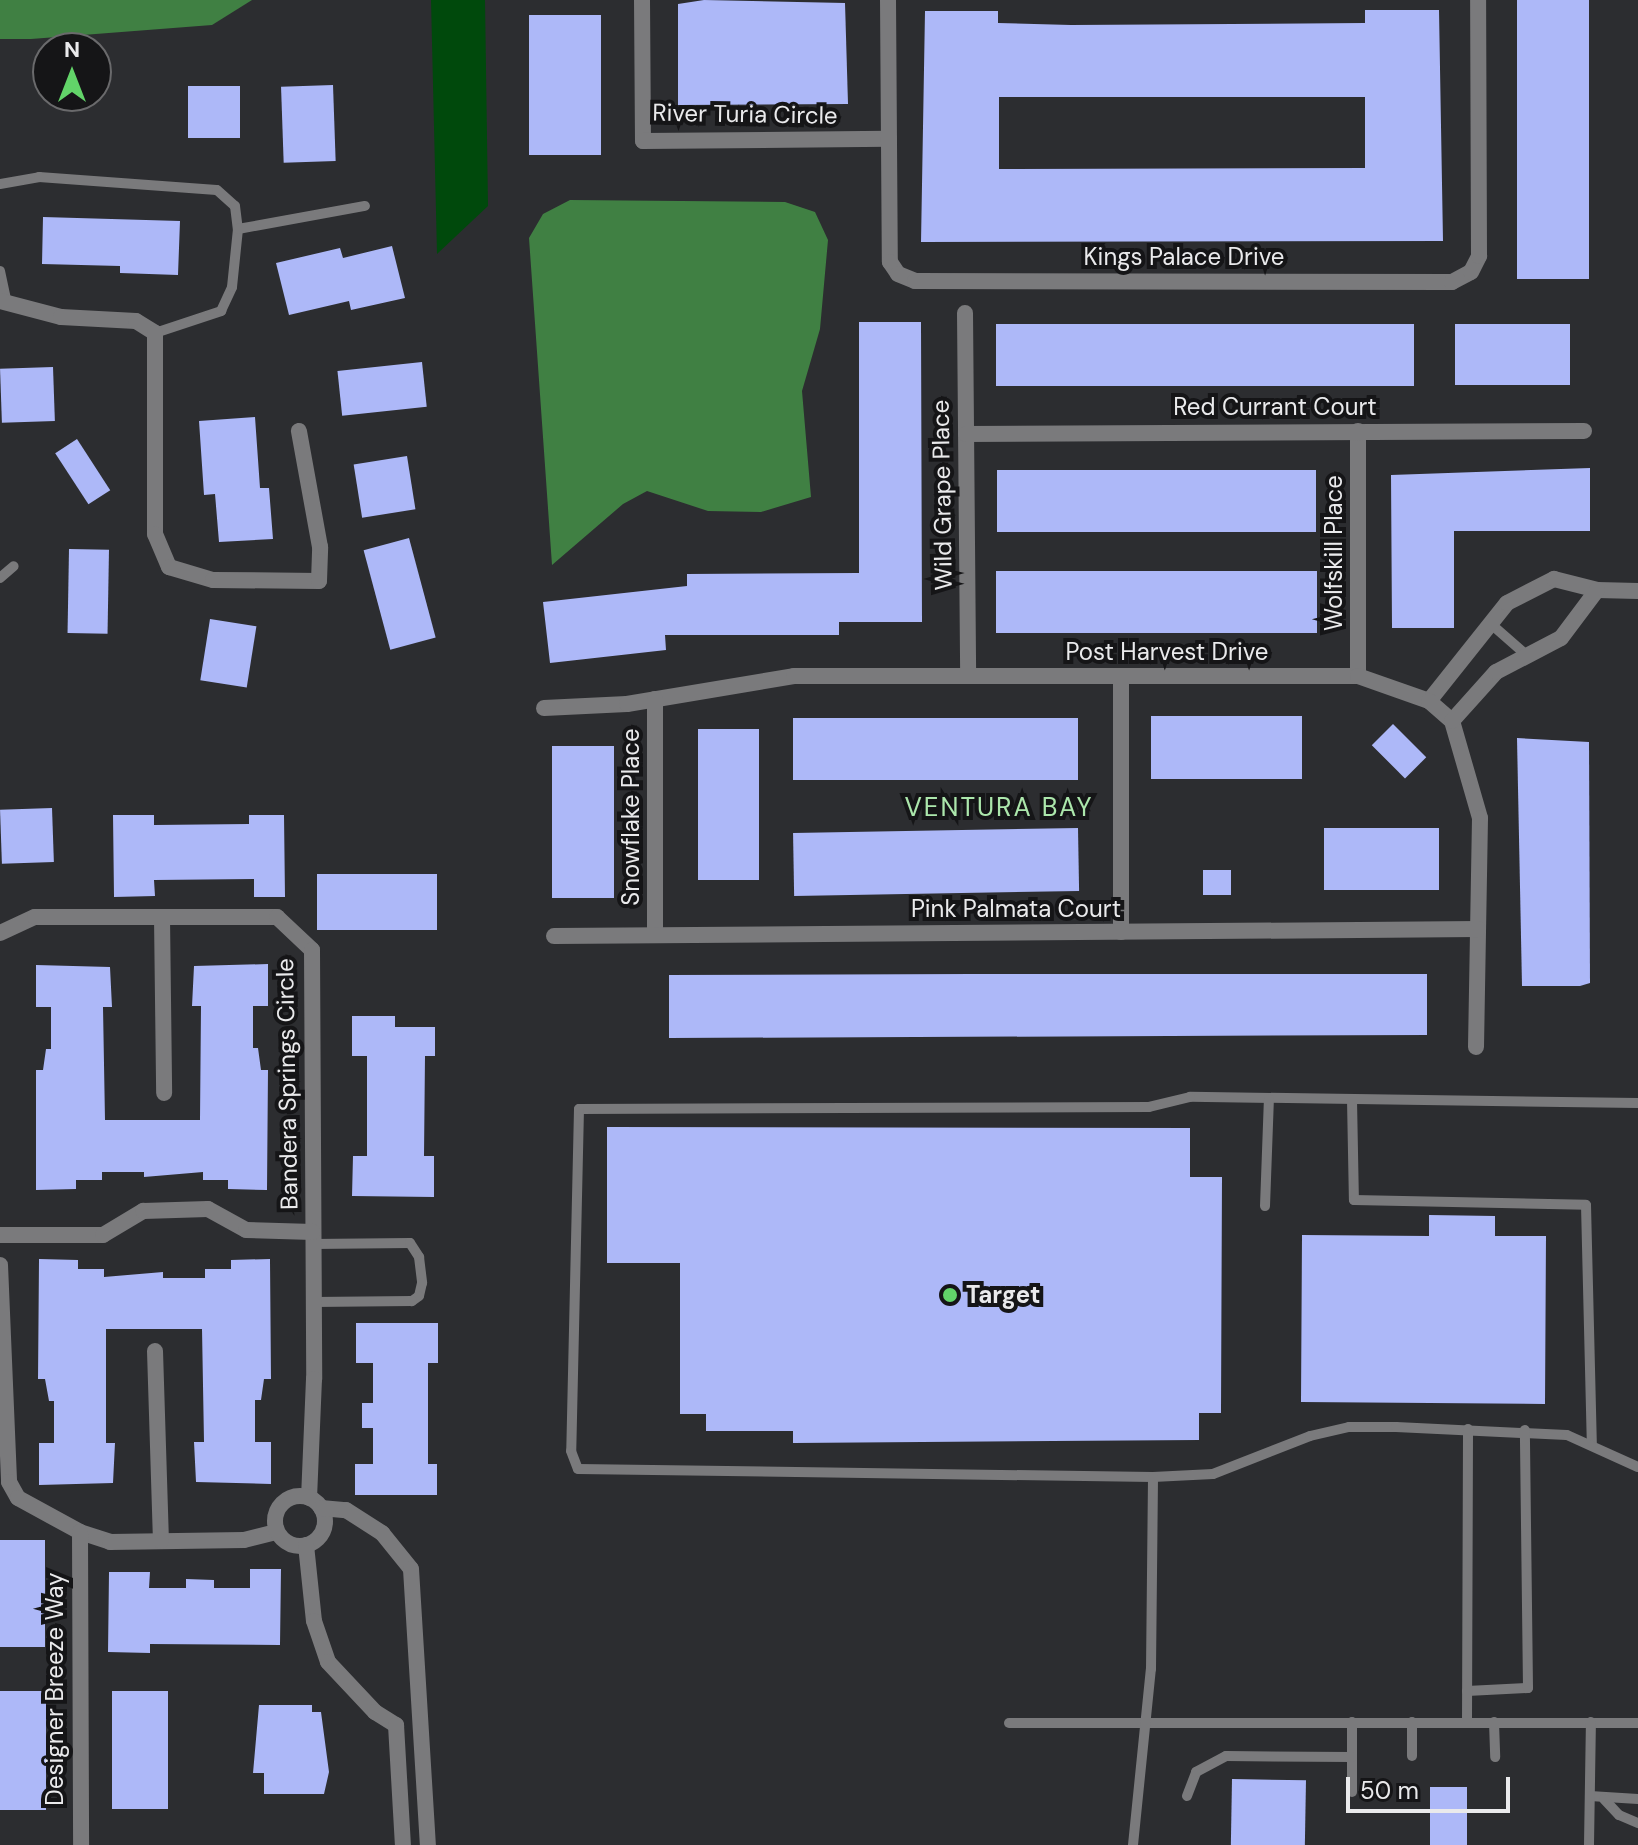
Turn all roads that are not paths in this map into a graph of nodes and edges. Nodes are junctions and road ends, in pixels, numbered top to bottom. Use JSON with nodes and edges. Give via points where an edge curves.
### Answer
{"nodes":[{"id":1,"x":642,"y":0,"type":"edge"},
{"id":2,"x":888,"y":0,"type":"edge"},
{"id":3,"x":1478,"y":0,"type":"edge"},
{"id":4,"x":889,"y":139,"type":"junction"},
{"id":5,"x":0,"y":184,"type":"edge"},
{"id":6,"x":365,"y":206,"type":"dead end"},
{"id":7,"x":238,"y":229,"type":"junction"},
{"id":8,"x":0,"y":271,"type":"edge"},
{"id":9,"x":3,"y":300,"type":"edge"},
{"id":10,"x":965,"y":313,"type":"dead end"},
{"id":11,"x":155,"y":333,"type":"junction"},
{"id":12,"x":299,"y":431,"type":"dead end"},
{"id":13,"x":1358,"y":431,"type":"junction"},
{"id":14,"x":1584,"y":431,"type":"dead end"},
{"id":15,"x":966,"y":434,"type":"junction"},
{"id":16,"x":14,"y":566,"type":"dead end"},
{"id":17,"x":0,"y":578,"type":"edge"},
{"id":18,"x":1597,"y":590,"type":"junction"},
{"id":19,"x":1638,"y":591,"type":"edge"},
{"id":20,"x":1491,"y":624,"type":"junction"},
{"id":21,"x":1524,"y":653,"type":"junction"},
{"id":22,"x":968,"y":676,"type":"junction"},
{"id":23,"x":1121,"y":676,"type":"junction"},
{"id":24,"x":1358,"y":676,"type":"junction"},
{"id":25,"x":655,"y":699,"type":"junction"},
{"id":26,"x":1429,"y":701,"type":"junction"},
{"id":27,"x":544,"y":708,"type":"dead end"},
{"id":28,"x":1452,"y":721,"type":"junction"},
{"id":29,"x":162,"y":917,"type":"junction"},
{"id":30,"x":1478,"y":929,"type":"junction"},
{"id":31,"x":1121,"y":932,"type":"junction"},
{"id":32,"x":0,"y":933,"type":"edge"},
{"id":33,"x":655,"y":935,"type":"junction"},
{"id":34,"x":554,"y":936,"type":"dead end"},
{"id":35,"x":1476,"y":1047,"type":"dead end"},
{"id":36,"x":164,"y":1093,"type":"dead end"},
{"id":37,"x":1269,"y":1099,"type":"junction"},
{"id":38,"x":1352,"y":1100,"type":"junction"},
{"id":39,"x":1638,"y":1103,"type":"edge"},
{"id":40,"x":1265,"y":1206,"type":"dead end"},
{"id":41,"x":0,"y":1235,"type":"edge"},
{"id":42,"x":313,"y":1238,"type":"junction"},
{"id":43,"x":0,"y":1265,"type":"edge"},
{"id":44,"x":314,"y":1302,"type":"junction"},
{"id":45,"x":155,"y":1351,"type":"dead end"},
{"id":46,"x":1468,"y":1429,"type":"junction"},
{"id":47,"x":1525,"y":1430,"type":"junction"},
{"id":48,"x":1592,"y":1443,"type":"junction"},
{"id":49,"x":1638,"y":1467,"type":"edge"},
{"id":50,"x":1153,"y":1477,"type":"junction"},
{"id":51,"x":315,"y":1503,"type":"junction"},
{"id":52,"x":80,"y":1532,"type":"junction"},
{"id":53,"x":277,"y":1532,"type":"junction"},
{"id":54,"x":161,"y":1541,"type":"junction"},
{"id":55,"x":306,"y":1545,"type":"junction"},
{"id":56,"x":1467,"y":1691,"type":"junction"},
{"id":57,"x":1145,"y":1721,"type":"junction"},
{"id":58,"x":1352,"y":1722,"type":"junction"},
{"id":59,"x":1412,"y":1722,"type":"junction"},
{"id":60,"x":1467,"y":1722,"type":"junction"},
{"id":61,"x":1494,"y":1722,"type":"junction"},
{"id":62,"x":1591,"y":1722,"type":"junction"},
{"id":63,"x":1009,"y":1723,"type":"dead end"},
{"id":64,"x":1638,"y":1723,"type":"edge"},
{"id":65,"x":1412,"y":1756,"type":"dead end"},
{"id":66,"x":1352,"y":1757,"type":"junction"},
{"id":67,"x":1495,"y":1757,"type":"dead end"},
{"id":68,"x":1352,"y":1792,"type":"dead end"},
{"id":69,"x":1187,"y":1796,"type":"dead end"},
{"id":70,"x":1590,"y":1796,"type":"junction"},
{"id":71,"x":1604,"y":1799,"type":"junction"},
{"id":72,"x":1638,"y":1799,"type":"edge"},
{"id":73,"x":1638,"y":1823,"type":"edge"},
{"id":74,"x":81,"y":1845,"type":"edge"},
{"id":75,"x":403,"y":1845,"type":"edge"},
{"id":76,"x":428,"y":1845,"type":"edge"},
{"id":77,"x":1133,"y":1845,"type":"edge"},
{"id":78,"x":1589,"y":1845,"type":"edge"}],
"edges":[{"from":1,"to":4,"type":"street","name":"River Turia Circle","via":[[643,141]]},
{"from":2,"to":4,"type":"street","name":"Kings Palace Drive"},
{"from":3,"to":4,"type":"street","name":"Kings Palace Drive","via":[[1479,256],[1471,272],[1452,282],[915,281],[898,274],[890,262]]},
{"from":5,"to":7,"type":"lane","via":[[39,177],[217,190],[235,206]]},
{"from":6,"to":7,"type":"lane"},
{"from":7,"to":11,"type":"lane","via":[[232,287],[221,311]]},
{"from":8,"to":9,"type":"lane"},
{"from":9,"to":11,"type":"street","via":[[61,317],[136,321]]},
{"from":10,"to":15,"type":"street","name":"Wild Grape Place"},
{"from":11,"to":12,"type":"street","via":[[155,534],[169,567],[213,580],[319,581],[320,547]]},
{"from":13,"to":14,"type":"street","name":"Red Currant Court"},
{"from":13,"to":15,"type":"street","name":"Red Currant Court"},
{"from":13,"to":24,"type":"street","name":"Wolfskill Place"},
{"from":15,"to":22,"type":"street","name":"Wild Grape Place"},
{"from":16,"to":17,"type":"lane"},
{"from":18,"to":19,"type":"street"},
{"from":18,"to":20,"type":"street","via":[[1554,579],[1507,603]]},
{"from":18,"to":21,"type":"street","via":[[1561,638]]},
{"from":20,"to":21,"type":"lane"},
{"from":20,"to":26,"type":"street"},
{"from":21,"to":28,"type":"street","via":[[1469,696]]},
{"from":22,"to":23,"type":"street","name":"Post Harvest Drive"},
{"from":22,"to":25,"type":"street","name":"Post Harvest Drive","via":[[794,676]]},
{"from":23,"to":24,"type":"street","name":"Post Harvest Drive"},
{"from":23,"to":31,"type":"street"},
{"from":24,"to":26,"type":"street","name":"Post Harvest Drive"},
{"from":25,"to":27,"type":"street","name":"Post Harvest Drive"},
{"from":25,"to":33,"type":"street","name":"Snowflake Place"},
{"from":26,"to":28,"type":"street","name":"Post Harvest Drive"},
{"from":28,"to":30,"type":"street","via":[[1480,818]]},
{"from":29,"to":32,"type":"street","name":"Bandera Springs Circle","via":[[35,917]]},
{"from":29,"to":36,"type":"street"},
{"from":29,"to":42,"type":"street","name":"Bandera Springs Circle","via":[[277,917],[312,950]]},
{"from":30,"to":31,"type":"street","name":"Pink Palmata Court"},
{"from":30,"to":35,"type":"street"},
{"from":31,"to":33,"type":"street","name":"Pink Palmata Court"},
{"from":33,"to":34,"type":"street","name":"Pink Palmata Court"},
{"from":37,"to":38,"type":"lane"},
{"from":37,"to":40,"type":"lane"},
{"from":37,"to":50,"type":"lane","via":[[1190,1097],[1149,1107],[579,1109],[571,1451],[578,1469]]},
{"from":38,"to":39,"type":"lane"},
{"from":38,"to":48,"type":"lane","via":[[1354,1200],[1586,1205]]},
{"from":41,"to":42,"type":"street","via":[[103,1235],[143,1211],[208,1209],[246,1230]]},
{"from":42,"to":44,"type":"street","name":"Bandera Springs Circle"},
{"from":42,"to":44,"type":"lane","via":[[410,1243],[419,1257],[422,1283],[412,1301]]},
{"from":43,"to":52,"type":"street","via":[[9,1482],[18,1498]]},
{"from":44,"to":51,"type":"street","name":"Bandera Springs Circle"},
{"from":45,"to":54,"type":"street"},
{"from":46,"to":47,"type":"lane"},
{"from":46,"to":50,"type":"lane","via":[[1349,1427],[1213,1474]]},
{"from":46,"to":56,"type":"lane"},
{"from":47,"to":48,"type":"lane"},
{"from":47,"to":56,"type":"lane","via":[[1528,1688]]},
{"from":48,"to":49,"type":"lane"},
{"from":50,"to":57,"type":"lane"},
{"from":51,"to":53,"type":"street","via":[[285,1501],[275,1515]]},
{"from":51,"to":55,"type":"street","via":[[322,1532]]},
{"from":51,"to":76,"type":"street","via":[[346,1510],[382,1533],[411,1569]]},
{"from":52,"to":54,"type":"street","via":[[110,1542]]},
{"from":52,"to":74,"type":"street","name":"Designer Breeze Way"},
{"from":53,"to":54,"type":"street","via":[[244,1540]]},
{"from":53,"to":55,"type":"street","via":[[288,1543]]},
{"from":55,"to":75,"type":"street","via":[[314,1621],[328,1662],[375,1712],[396,1725]]},
{"from":56,"to":60,"type":"lane"},
{"from":57,"to":58,"type":"lane"},
{"from":57,"to":63,"type":"lane"},
{"from":57,"to":77,"type":"lane"},
{"from":58,"to":59,"type":"lane"},
{"from":58,"to":66,"type":"lane"},
{"from":59,"to":60,"type":"lane"},
{"from":59,"to":65,"type":"lane"},
{"from":60,"to":61,"type":"lane"},
{"from":61,"to":62,"type":"lane"},
{"from":61,"to":67,"type":"lane"},
{"from":62,"to":64,"type":"lane"},
{"from":62,"to":70,"type":"lane"},
{"from":66,"to":68,"type":"lane"},
{"from":66,"to":69,"type":"lane","via":[[1226,1756],[1196,1772]]},
{"from":70,"to":71,"type":"lane"},
{"from":70,"to":78,"type":"lane"},
{"from":71,"to":72,"type":"lane"},
{"from":71,"to":73,"type":"lane","via":[[1619,1815]]}]}
